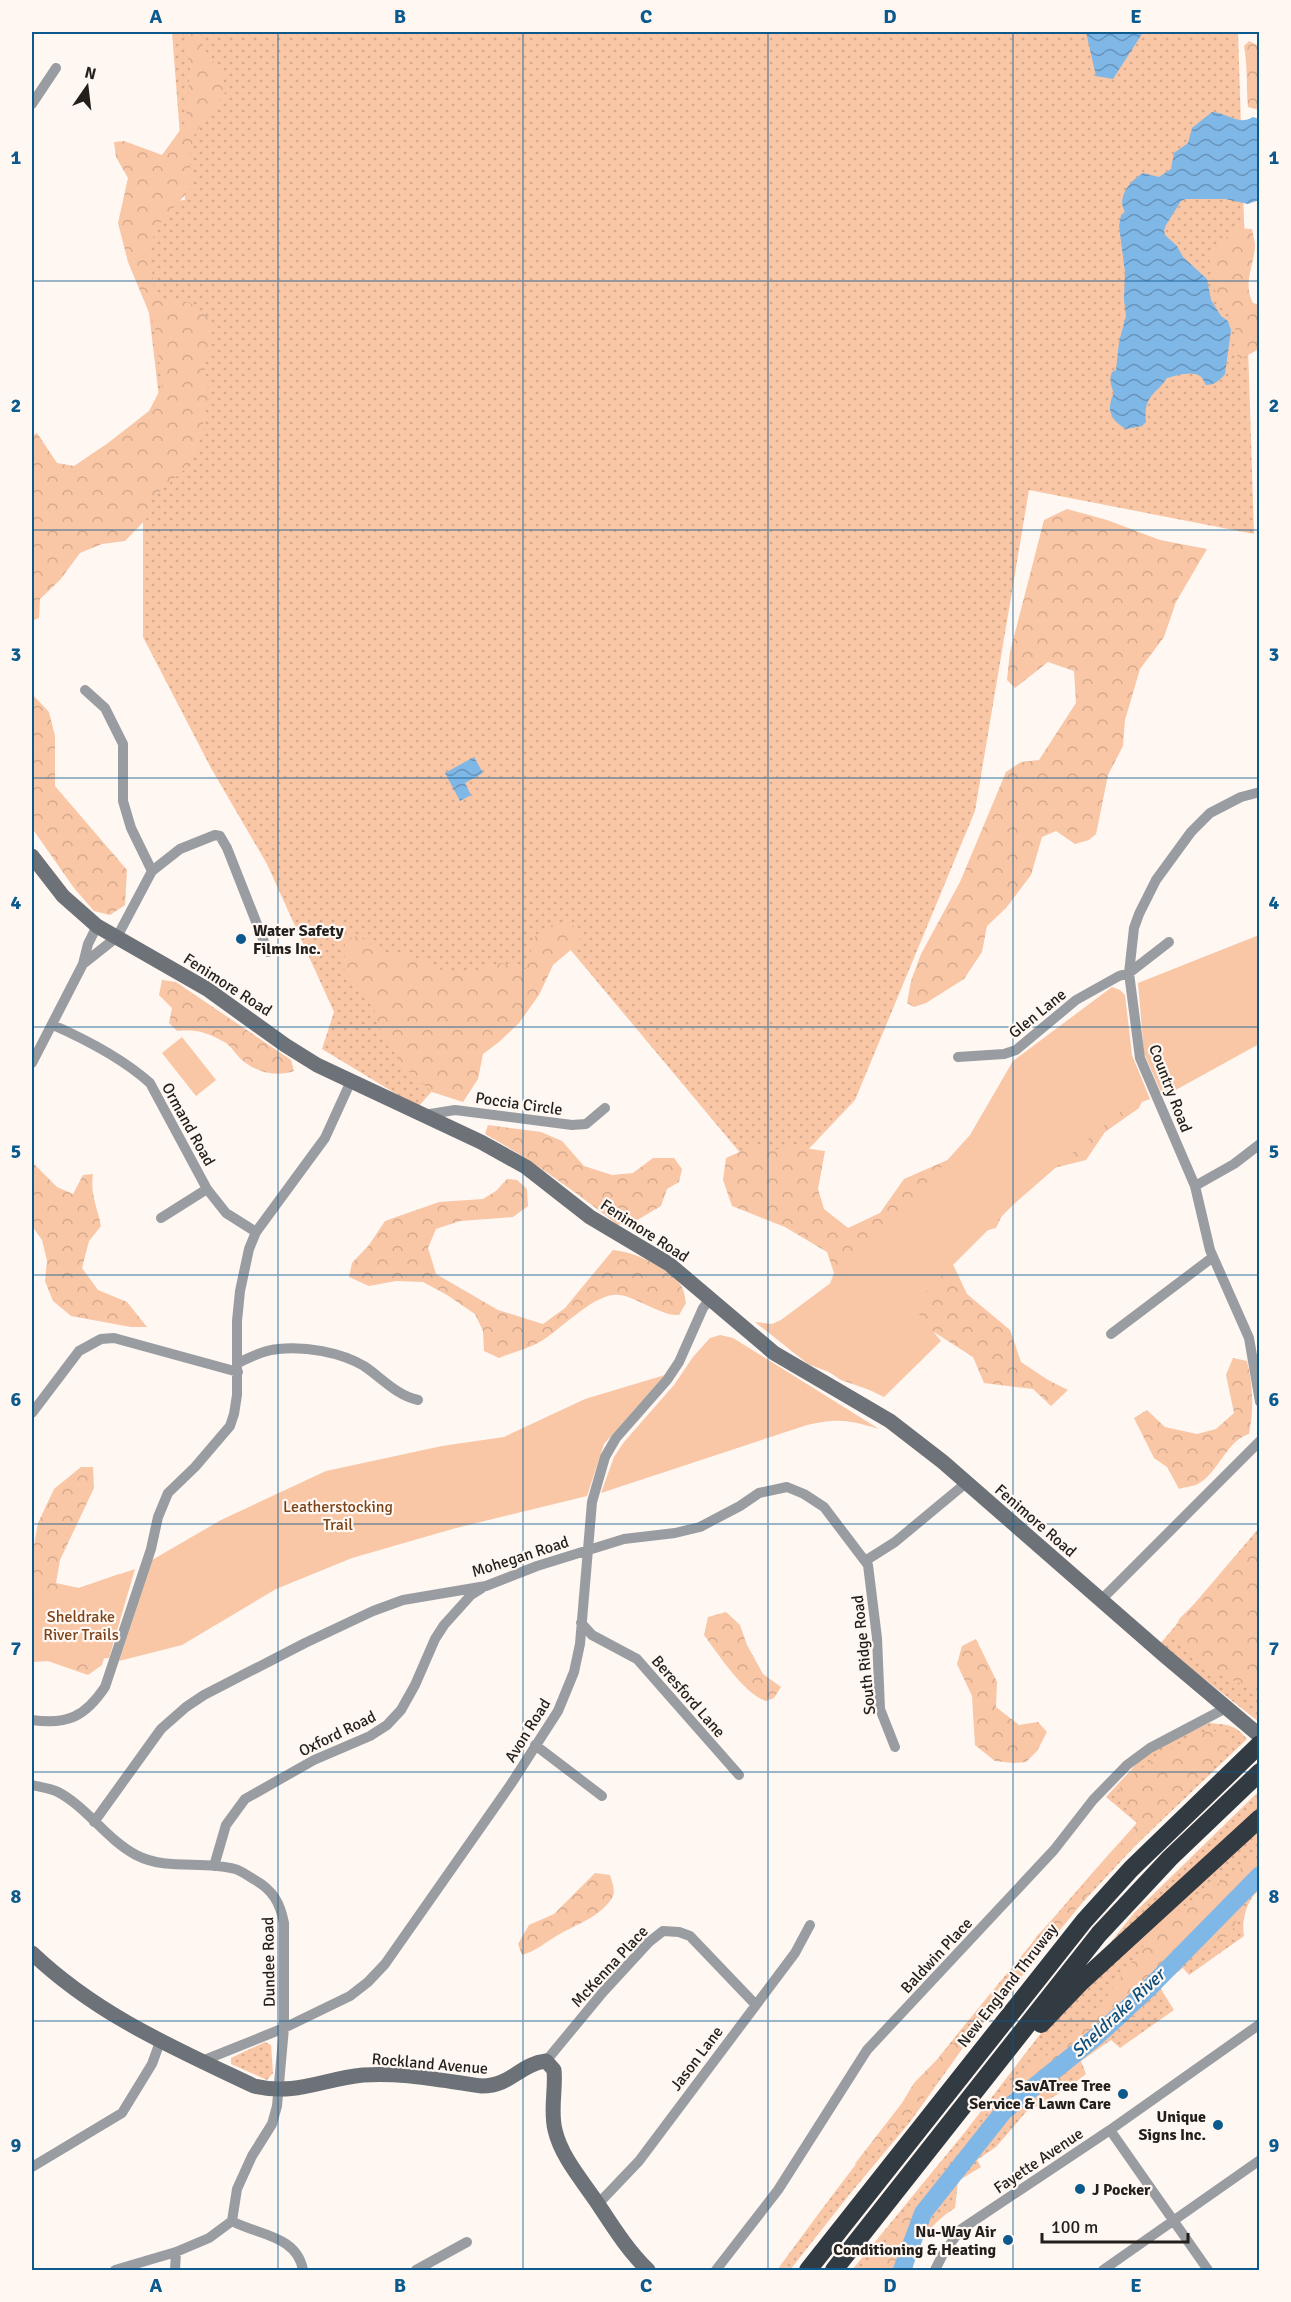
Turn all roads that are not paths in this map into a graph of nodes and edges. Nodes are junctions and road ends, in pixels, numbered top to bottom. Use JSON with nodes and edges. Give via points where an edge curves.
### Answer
{"nodes":[{"id":1,"x":56,"y":68,"type":"dead end"},
{"id":2,"x":32,"y":104,"type":"edge"},
{"id":3,"x":85,"y":690,"type":"dead end"},
{"id":4,"x":1260,"y":792,"type":"edge"},
{"id":5,"x":32,"y":855,"type":"edge"},
{"id":6,"x":152,"y":871,"type":"junction"},
{"id":7,"x":97,"y":926,"type":"junction"},
{"id":8,"x":117,"y":937,"type":"junction"},
{"id":9,"x":1169,"y":942,"type":"dead end"},
{"id":10,"x":268,"y":952,"type":"dead end"},
{"id":11,"x":83,"y":964,"type":"junction"},
{"id":12,"x":1129,"y":973,"type":"junction"},
{"id":13,"x":53,"y":1025,"type":"junction"},
{"id":14,"x":958,"y":1057,"type":"dead end"},
{"id":15,"x":32,"y":1063,"type":"edge"},
{"id":16,"x":351,"y":1081,"type":"junction"},
{"id":17,"x":605,"y":1108,"type":"dead end"},
{"id":18,"x":424,"y":1115,"type":"junction"},
{"id":19,"x":1260,"y":1144,"type":"edge"},
{"id":20,"x":1195,"y":1186,"type":"junction"},
{"id":21,"x":207,"y":1189,"type":"junction"},
{"id":22,"x":161,"y":1218,"type":"dead end"},
{"id":23,"x":256,"y":1232,"type":"junction"},
{"id":24,"x":1213,"y":1257,"type":"junction"},
{"id":25,"x":710,"y":1299,"type":"junction"},
{"id":26,"x":1111,"y":1334,"type":"dead end"},
{"id":27,"x":238,"y":1367,"type":"junction"},
{"id":28,"x":418,"y":1400,"type":"dead end"},
{"id":29,"x":1260,"y":1402,"type":"edge"},
{"id":30,"x":32,"y":1413,"type":"edge"},
{"id":31,"x":1260,"y":1441,"type":"edge"},
{"id":32,"x":966,"y":1483,"type":"junction"},
{"id":33,"x":587,"y":1551,"type":"junction"},
{"id":34,"x":865,"y":1560,"type":"junction"},
{"id":35,"x":486,"y":1586,"type":"junction"},
{"id":36,"x":1101,"y":1600,"type":"junction"},
{"id":37,"x":581,"y":1623,"type":"junction"},
{"id":38,"x":1226,"y":1708,"type":"junction"},
{"id":39,"x":32,"y":1720,"type":"edge"},
{"id":40,"x":1260,"y":1736,"type":"edge"},
{"id":41,"x":1260,"y":1744,"type":"edge"},
{"id":42,"x":535,"y":1745,"type":"junction"},
{"id":43,"x":895,"y":1747,"type":"dead end"},
{"id":44,"x":1257,"y":1774,"type":"edge"},
{"id":45,"x":739,"y":1775,"type":"dead end"},
{"id":46,"x":32,"y":1785,"type":"edge"},
{"id":47,"x":602,"y":1796,"type":"dead end"},
{"id":48,"x":1260,"y":1818,"type":"edge"},
{"id":49,"x":94,"y":1822,"type":"junction"},
{"id":50,"x":214,"y":1866,"type":"junction"},
{"id":51,"x":810,"y":1924,"type":"dead end"},
{"id":52,"x":32,"y":1953,"type":"edge"},
{"id":53,"x":755,"y":2004,"type":"junction"},
{"id":54,"x":1260,"y":2024,"type":"edge"},
{"id":55,"x":284,"y":2028,"type":"junction"},
{"id":56,"x":160,"y":2042,"type":"junction"},
{"id":57,"x":202,"y":2061,"type":"junction"},
{"id":58,"x":546,"y":2061,"type":"junction"},
{"id":59,"x":278,"y":2090,"type":"junction"},
{"id":60,"x":952,"y":2120,"type":"junction"},
{"id":61,"x":1110,"y":2130,"type":"junction"},
{"id":62,"x":1260,"y":2160,"type":"edge"},
{"id":63,"x":32,"y":2166,"type":"edge"},
{"id":64,"x":598,"y":2204,"type":"junction"},
{"id":65,"x":1173,"y":2220,"type":"junction"},
{"id":66,"x":232,"y":2221,"type":"junction"},
{"id":67,"x":467,"y":2242,"type":"dead end"},
{"id":68,"x":176,"y":2252,"type":"junction"},
{"id":69,"x":115,"y":2271,"type":"edge"},
{"id":70,"x":175,"y":2271,"type":"edge"},
{"id":71,"x":303,"y":2271,"type":"edge"},
{"id":72,"x":416,"y":2271,"type":"edge"},
{"id":73,"x":648,"y":2271,"type":"edge"},
{"id":74,"x":716,"y":2271,"type":"edge"},
{"id":75,"x":808,"y":2271,"type":"edge"},
{"id":76,"x":834,"y":2271,"type":"edge"},
{"id":77,"x":935,"y":2271,"type":"edge"},
{"id":78,"x":1103,"y":2271,"type":"edge"},
{"id":79,"x":1208,"y":2271,"type":"edge"}],
"edges":[{"from":1,"to":2,"type":"street"},
{"from":3,"to":6,"type":"street","via":[[105,708],[123,744],[123,801]]},
{"from":4,"to":12,"type":"street","name":"Country Road","via":[[1241,796],[1210,813],[1156,880],[1138,914]]},
{"from":5,"to":7,"type":"street","name":"Fenimore Road","via":[[63,896]]},
{"from":6,"to":8,"type":"street"},
{"from":6,"to":10,"type":"street","via":[[180,849],[220,836]]},
{"from":7,"to":8,"type":"street","name":"Fenimore Road"},
{"from":7,"to":11,"type":"street"},
{"from":8,"to":11,"type":"street"},
{"from":8,"to":16,"type":"street","name":"Fenimore Road","via":[[207,989],[317,1065]]},
{"from":9,"to":12,"type":"street","name":"Glen Lane"},
{"from":11,"to":13,"type":"street"},
{"from":12,"to":14,"type":"street","name":"Glen Lane","via":[[1076,1000],[1016,1050]]},
{"from":12,"to":20,"type":"street","name":"Country Road","via":[[1140,1058]]},
{"from":13,"to":15,"type":"street"},
{"from":13,"to":21,"type":"street","name":"Ormand Road","via":[[101,1049],[150,1083]]},
{"from":16,"to":18,"type":"street","name":"Fenimore Road"},
{"from":16,"to":23,"type":"street","via":[[325,1138]]},
{"from":17,"to":18,"type":"street","name":"Poccia Circle","via":[[586,1124],[573,1125],[455,1110]]},
{"from":18,"to":25,"type":"street","name":"Fenimore Road","via":[[526,1167],[590,1217],[669,1264]]},
{"from":19,"to":20,"type":"street"},
{"from":20,"to":24,"type":"street","name":"Country Road"},
{"from":21,"to":22,"type":"street"},
{"from":21,"to":23,"type":"street","name":"Ormand Road","via":[[226,1213]]},
{"from":23,"to":27,"type":"street","via":[[240,1291]]},
{"from":24,"to":26,"type":"street"},
{"from":24,"to":29,"type":"street","name":"Country Road","via":[[1249,1338]]},
{"from":25,"to":32,"type":"street","name":"Fenimore Road","via":[[774,1353],[890,1421]]},
{"from":25,"to":33,"type":"street","name":"Avon Road","via":[[667,1380],[605,1456],[592,1502]]},
{"from":27,"to":28,"type":"street","via":[[257,1354],[303,1348],[347,1358],[405,1397]]},
{"from":27,"to":30,"type":"street","via":[[114,1338],[101,1339],[79,1351]]},
{"from":27,"to":39,"type":"street","via":[[230,1426],[168,1493],[158,1517],[105,1687],[85,1712],[49,1723]]},
{"from":31,"to":36,"type":"street"},
{"from":32,"to":34,"type":"street","via":[[895,1542]]},
{"from":32,"to":36,"type":"street","name":"Fenimore Road"},
{"from":33,"to":34,"type":"street","name":"Mohegan Road","via":[[624,1539],[699,1527],[759,1493],[787,1487],[824,1507]]},
{"from":33,"to":35,"type":"street","name":"Mohegan Road"},
{"from":33,"to":37,"type":"street","name":"Avon Road"},
{"from":34,"to":43,"type":"street","name":"South Ridge Road","via":[[873,1592],[880,1709]]},
{"from":35,"to":49,"type":"street","name":"Mohegan Road","via":[[403,1600],[373,1611],[204,1695],[161,1729]]},
{"from":35,"to":50,"type":"street","name":"Oxford Road","via":[[471,1595],[444,1625],[401,1710],[387,1725],[245,1799],[226,1825]]},
{"from":36,"to":38,"type":"street","name":"Fenimore Road"},
{"from":37,"to":42,"type":"street","name":"Avon Road","via":[[574,1672],[567,1691]]},
{"from":37,"to":45,"type":"street","name":"Beresford Lane","via":[[592,1635],[637,1659]]},
{"from":38,"to":40,"type":"street","name":"Fenimore Road"},
{"from":38,"to":74,"type":"street","name":"Baldwin Place","via":[[1150,1748],[1093,1800],[1054,1850],[867,2050],[778,2190]]},
{"from":41,"to":75,"type":"highway","name":"New England Thruway","via":[[1131,1869],[1084,1921]]},
{"from":42,"to":47,"type":"street"},
{"from":42,"to":55,"type":"street","name":"Avon Road","via":[[385,1964],[350,1996]]},
{"from":44,"to":60,"type":"highway","via":[[1100,1934]]},
{"from":46,"to":49,"type":"street","name":"Dundee Road","via":[[57,1792]]},
{"from":48,"to":60,"type":"highway","via":[[1063,2000]]},
{"from":49,"to":50,"type":"street","name":"Dundee Road","via":[[121,1847],[146,1860]]},
{"from":50,"to":55,"type":"street","name":"Dundee Road","via":[[236,1869],[261,1883],[281,1906]]},
{"from":51,"to":53,"type":"street","name":"Jason Lane","via":[[795,1953]]},
{"from":52,"to":56,"type":"street","name":"Rockland Avenue","via":[[99,2006]]},
{"from":53,"to":58,"type":"street","name":"McKenna Place","via":[[690,1936],[663,1931],[603,1992]]},
{"from":53,"to":64,"type":"street","name":"Jason Lane","via":[[639,2161]]},
{"from":54,"to":61,"type":"street","name":"Fayette Avenue"},
{"from":55,"to":57,"type":"street","name":"Avon Road"},
{"from":55,"to":59,"type":"street","name":"Dundee Road"},
{"from":56,"to":57,"type":"street","name":"Rockland Avenue"},
{"from":56,"to":63,"type":"street","via":[[152,2064],[122,2114]]},
{"from":57,"to":59,"type":"street","name":"Rockland Avenue","via":[[254,2085]]},
{"from":58,"to":59,"type":"street","name":"Rockland Avenue","via":[[533,2063],[494,2086],[364,2075]]},
{"from":58,"to":64,"type":"street","via":[[554,2070],[552,2115],[556,2133],[572,2167]]},
{"from":59,"to":66,"type":"street","name":"Dundee Road","via":[[272,2124],[237,2189]]},
{"from":60,"to":76,"type":"highway"},
{"from":61,"to":65,"type":"street"},
{"from":61,"to":77,"type":"street","name":"Fayette Avenue","via":[[960,2230]]},
{"from":62,"to":65,"type":"street"},
{"from":64,"to":73,"type":"street","via":[[632,2255]]},
{"from":65,"to":78,"type":"street"},
{"from":65,"to":79,"type":"street"},
{"from":66,"to":68,"type":"street","via":[[209,2238]]},
{"from":66,"to":71,"type":"street","via":[[274,2236],[291,2247]]},
{"from":67,"to":72,"type":"street"},
{"from":68,"to":69,"type":"street"},
{"from":68,"to":70,"type":"street"}]}
